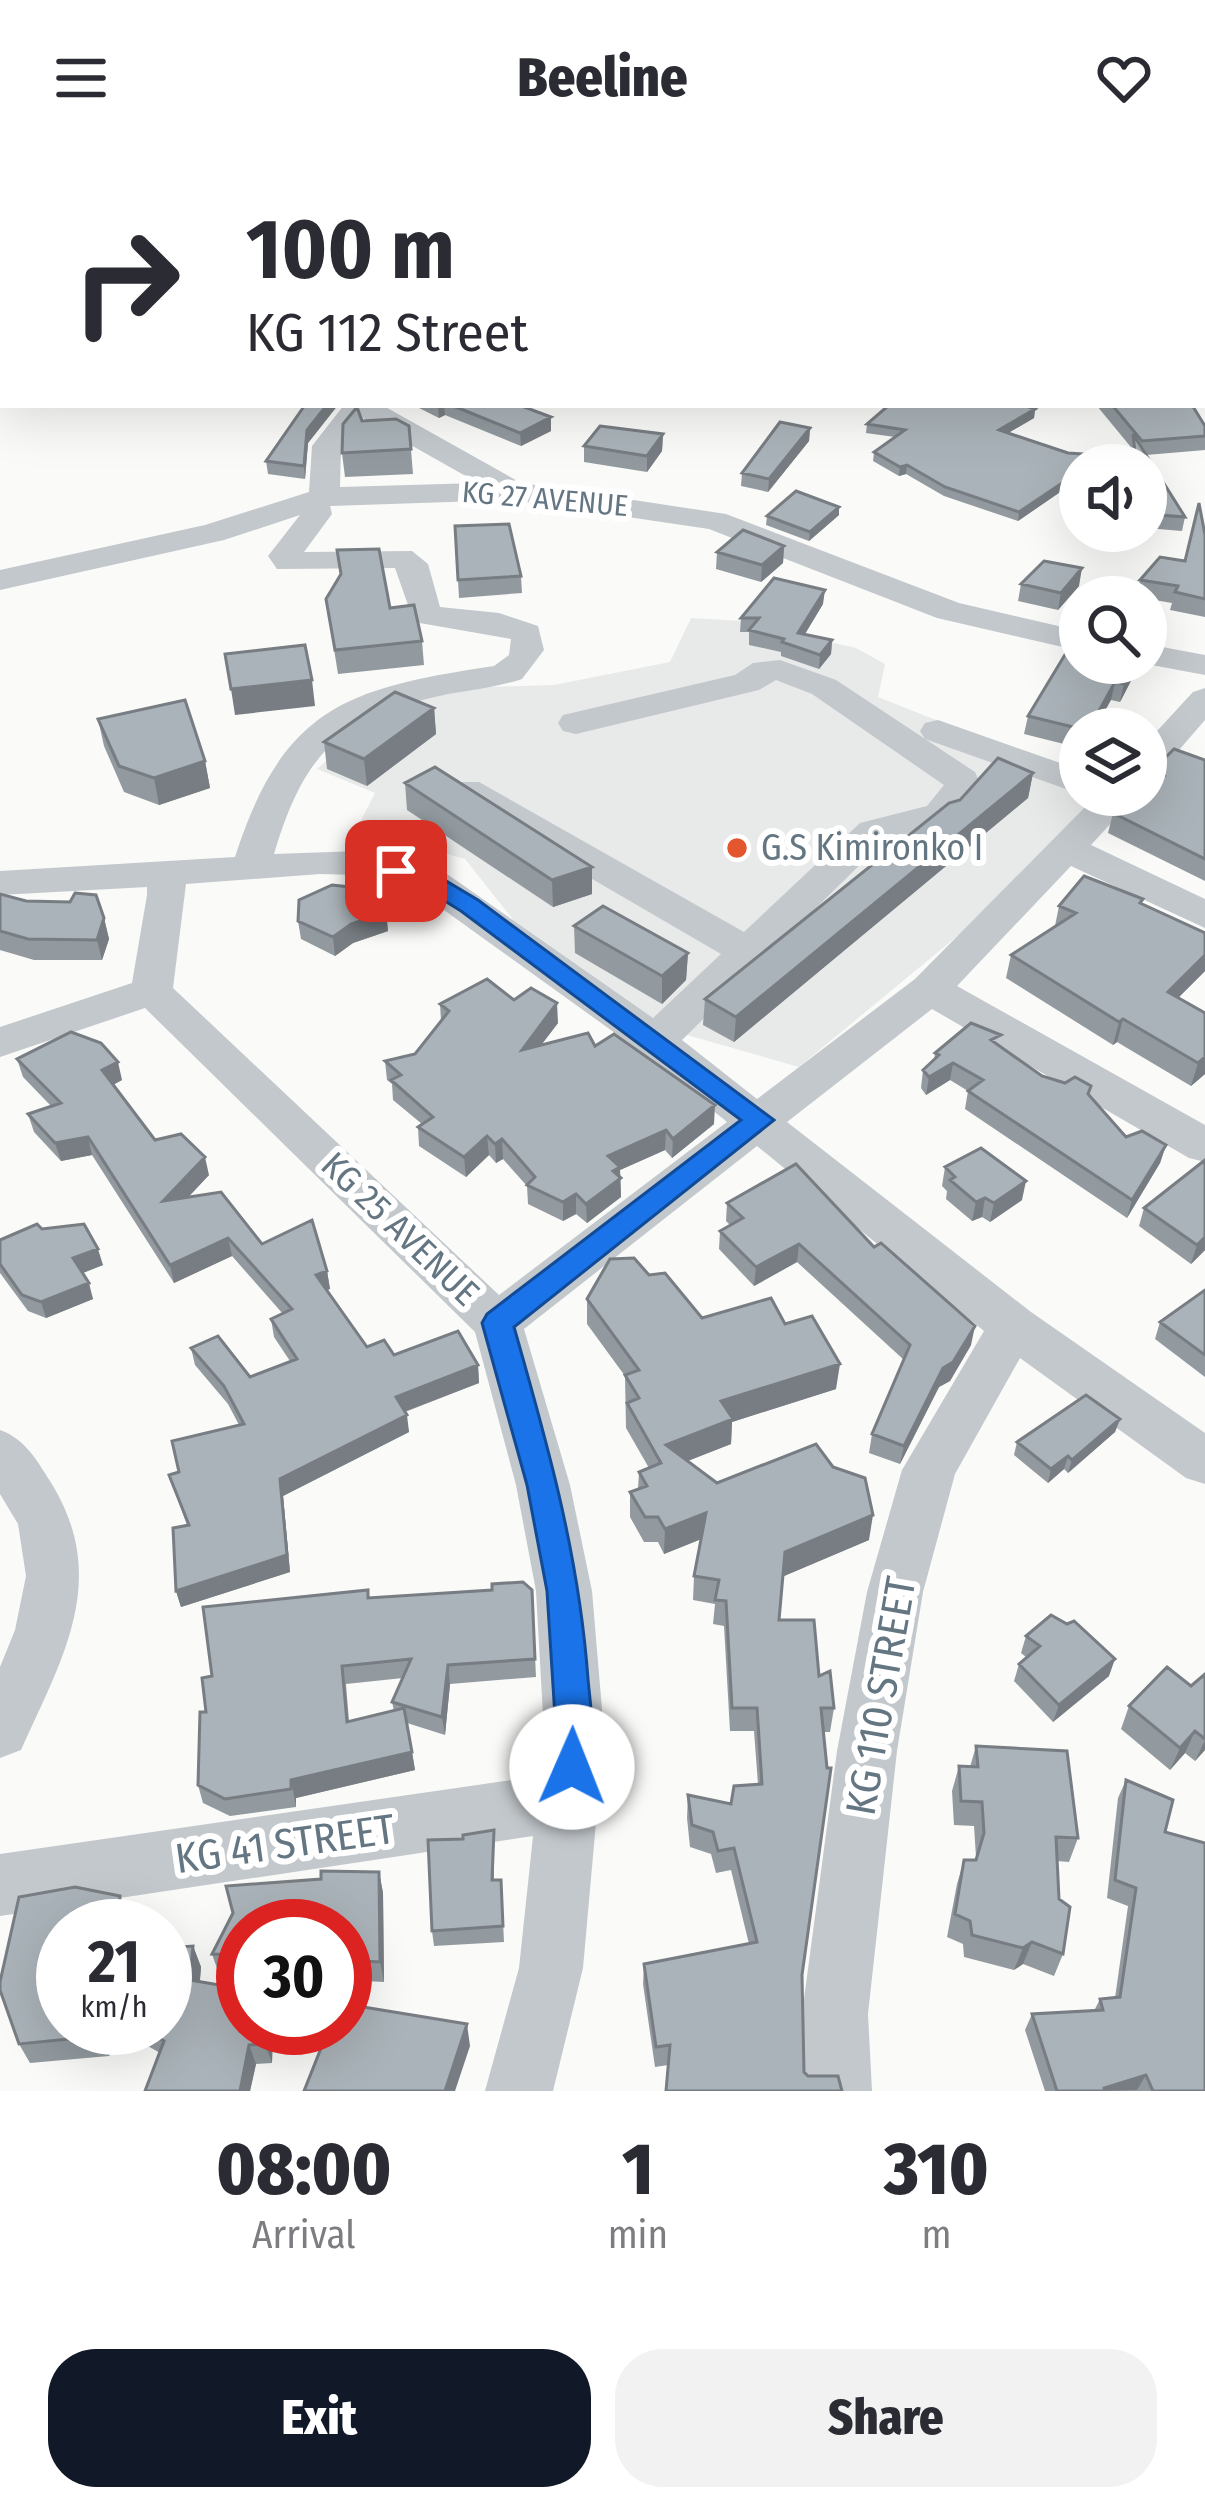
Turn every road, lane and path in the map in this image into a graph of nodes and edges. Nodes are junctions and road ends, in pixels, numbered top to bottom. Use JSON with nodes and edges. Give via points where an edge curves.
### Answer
{"nodes":[{"id":1,"x":358,"y":408,"type":"edge"},
{"id":2,"x":365,"y":408,"type":"edge"},
{"id":3,"x":513,"y":491,"type":"junction"},
{"id":4,"x":318,"y":499,"type":"junction"},
{"id":5,"x":0,"y":580,"type":"edge"},
{"id":6,"x":1059,"y":636,"type":"edge"},
{"id":7,"x":1167,"y":658,"type":"edge"},
{"id":8,"x":1205,"y":665,"type":"edge"},
{"id":9,"x":1205,"y":699,"type":"edge"},
{"id":10,"x":576,"y":723,"type":"dead end"},
{"id":11,"x":938,"y":731,"type":"dead end"},
{"id":12,"x":1167,"y":741,"type":"edge"},
{"id":13,"x":1167,"y":758,"type":"edge"},
{"id":14,"x":1205,"y":764,"type":"edge"},
{"id":15,"x":440,"y":775,"type":"edge"},
{"id":16,"x":1059,"y":775,"type":"edge"},
{"id":17,"x":1097,"y":816,"type":"edge"},
{"id":18,"x":1067,"y":849,"type":"junction"},
{"id":19,"x":250,"y":867,"type":"junction"},
{"id":20,"x":166,"y":874,"type":"junction"},
{"id":21,"x":0,"y":883,"type":"edge"},
{"id":22,"x":1205,"y":915,"type":"edge"},
{"id":23,"x":749,"y":952,"type":"junction"},
{"id":24,"x":930,"y":989,"type":"junction"},
{"id":25,"x":152,"y":991,"type":"junction"},
{"id":26,"x":655,"y":1041,"type":"junction"},
{"id":27,"x":0,"y":1042,"type":"edge"},
{"id":28,"x":760,"y":1120,"type":"junction"},
{"id":29,"x":1205,"y":1146,"type":"edge"},
{"id":30,"x":497,"y":1323,"type":"junction"},
{"id":31,"x":1013,"y":1326,"type":"junction"},
{"id":32,"x":0,"y":1452,"type":"edge"},
{"id":33,"x":1205,"y":1462,"type":"edge"},
{"id":34,"x":0,"y":1730,"type":"edge"},
{"id":35,"x":569,"y":1802,"type":"junction"},
{"id":36,"x":0,"y":1885,"type":"edge"},
{"id":37,"x":519,"y":2091,"type":"edge"},
{"id":38,"x":838,"y":2091,"type":"edge"}],
"edges":[{"from":1,"to":4,"type":"street","via":[[327,446]]},
{"from":2,"to":3,"type":"street"},
{"from":3,"to":4,"type":"street","name":"KG 27 AVENUE"},
{"from":3,"to":6,"type":"street","name":"KG 27 AVENUE","via":[[715,521],[949,611]]},
{"from":4,"to":5,"type":"street","name":"KG 27 AVENUE","via":[[213,533]]},
{"from":4,"to":19,"type":"street","via":[[287,562],[401,558],[412,564],[426,615],[512,626],[529,642],[511,671],[423,689],[326,727],[280,784]]},
{"from":7,"to":8,"type":"street"},
{"from":9,"to":12,"type":"street"},
{"from":10,"to":23,"type":"street","via":[[780,670],[824,687],[962,779],[964,790],[940,814],[873,831]]},
{"from":11,"to":16,"type":"street"},
{"from":13,"to":14,"type":"street"},
{"from":15,"to":23,"type":"street"},
{"from":17,"to":18,"type":"street"},
{"from":18,"to":22,"type":"street"},
{"from":18,"to":24,"type":"street"},
{"from":19,"to":20,"type":"street"},
{"from":19,"to":26,"type":"street","via":[[359,863],[433,883]]},
{"from":20,"to":21,"type":"street"},
{"from":20,"to":25,"type":"street"},
{"from":23,"to":26,"type":"street"},
{"from":24,"to":28,"type":"street"},
{"from":24,"to":29,"type":"street"},
{"from":25,"to":27,"type":"street"},
{"from":25,"to":30,"type":"street","name":"KG 25 AVENUE"},
{"from":26,"to":28,"type":"street"},
{"from":28,"to":30,"type":"street"},
{"from":28,"to":31,"type":"street"},
{"from":30,"to":35,"type":"street","name":"KG 25 AVENUE","via":[[564,1591],[574,1733]]},
{"from":31,"to":33,"type":"street"},
{"from":31,"to":38,"type":"street","name":"KG 110 STREET","via":[[929,1470],[895,1592],[835,2014]]},
{"from":32,"to":34,"type":"street","via":[[45,1524],[52,1587],[39,1646]]},
{"from":35,"to":36,"type":"street","name":"KG 41 STREET"},
{"from":35,"to":37,"type":"street","name":"KG 25 AVENUE","via":[[551,1968]]}]}
